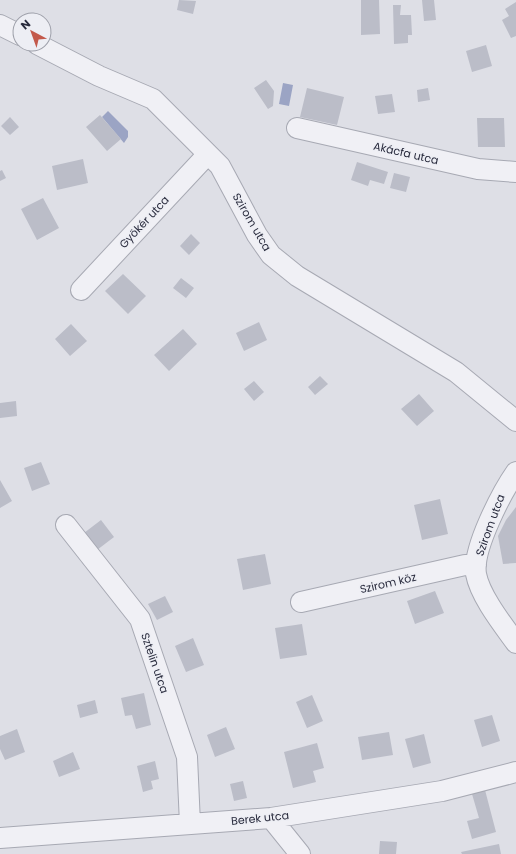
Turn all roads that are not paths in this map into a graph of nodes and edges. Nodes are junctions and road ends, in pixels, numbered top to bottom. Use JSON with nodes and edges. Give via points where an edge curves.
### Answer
{"nodes":[{"id":1,"x":0,"y":25,"type":"edge"},
{"id":2,"x":12,"y":31,"type":"edge"},
{"id":3,"x":52,"y":52,"type":"edge"},
{"id":4,"x":297,"y":128,"type":"dead end"},
{"id":5,"x":207,"y":155,"type":"junction"},
{"id":6,"x":516,"y":172,"type":"edge"},
{"id":7,"x":81,"y":290,"type":"dead end"},
{"id":8,"x":516,"y":422,"type":"edge"},
{"id":9,"x":516,"y":472,"type":"edge"},
{"id":10,"x":66,"y":525,"type":"dead end"},
{"id":11,"x":476,"y":566,"type":"junction"},
{"id":12,"x":301,"y":602,"type":"dead end"},
{"id":13,"x":516,"y":643,"type":"edge"},
{"id":14,"x":516,"y":772,"type":"edge"},
{"id":15,"x":271,"y":818,"type":"junction"},
{"id":16,"x":190,"y":824,"type":"junction"},
{"id":17,"x":0,"y":838,"type":"edge"},
{"id":18,"x":300,"y":854,"type":"edge"}],
"edges":[{"from":1,"to":2,"type":"street"},
{"from":3,"to":5,"type":"street","name":"Szirom utca","via":[[99,76],[154,99]]},
{"from":4,"to":6,"type":"street","name":"Akácfa utca","via":[[478,169]]},
{"from":5,"to":7,"type":"street","name":"Gyökér utca"},
{"from":5,"to":8,"type":"street","name":"Szirom utca","via":[[220,166],[257,235],[271,255],[297,276],[456,372]]},
{"from":9,"to":11,"type":"street","name":"Szirom utca","via":[[503,490],[485,534]]},
{"from":10,"to":16,"type":"street","name":"Sztelin utca","via":[[140,619],[187,757]]},
{"from":11,"to":12,"type":"street","name":"Szirom köz","via":[[465,565]]},
{"from":11,"to":13,"type":"street","name":"Szirom utca","via":[[476,575],[485,596],[497,618]]},
{"from":14,"to":15,"type":"street","name":"Berek utca","via":[[442,791]]},
{"from":15,"to":16,"type":"street","name":"Berek utca"},
{"from":15,"to":18,"type":"street"},
{"from":16,"to":17,"type":"street","name":"Berek utca"}]}
